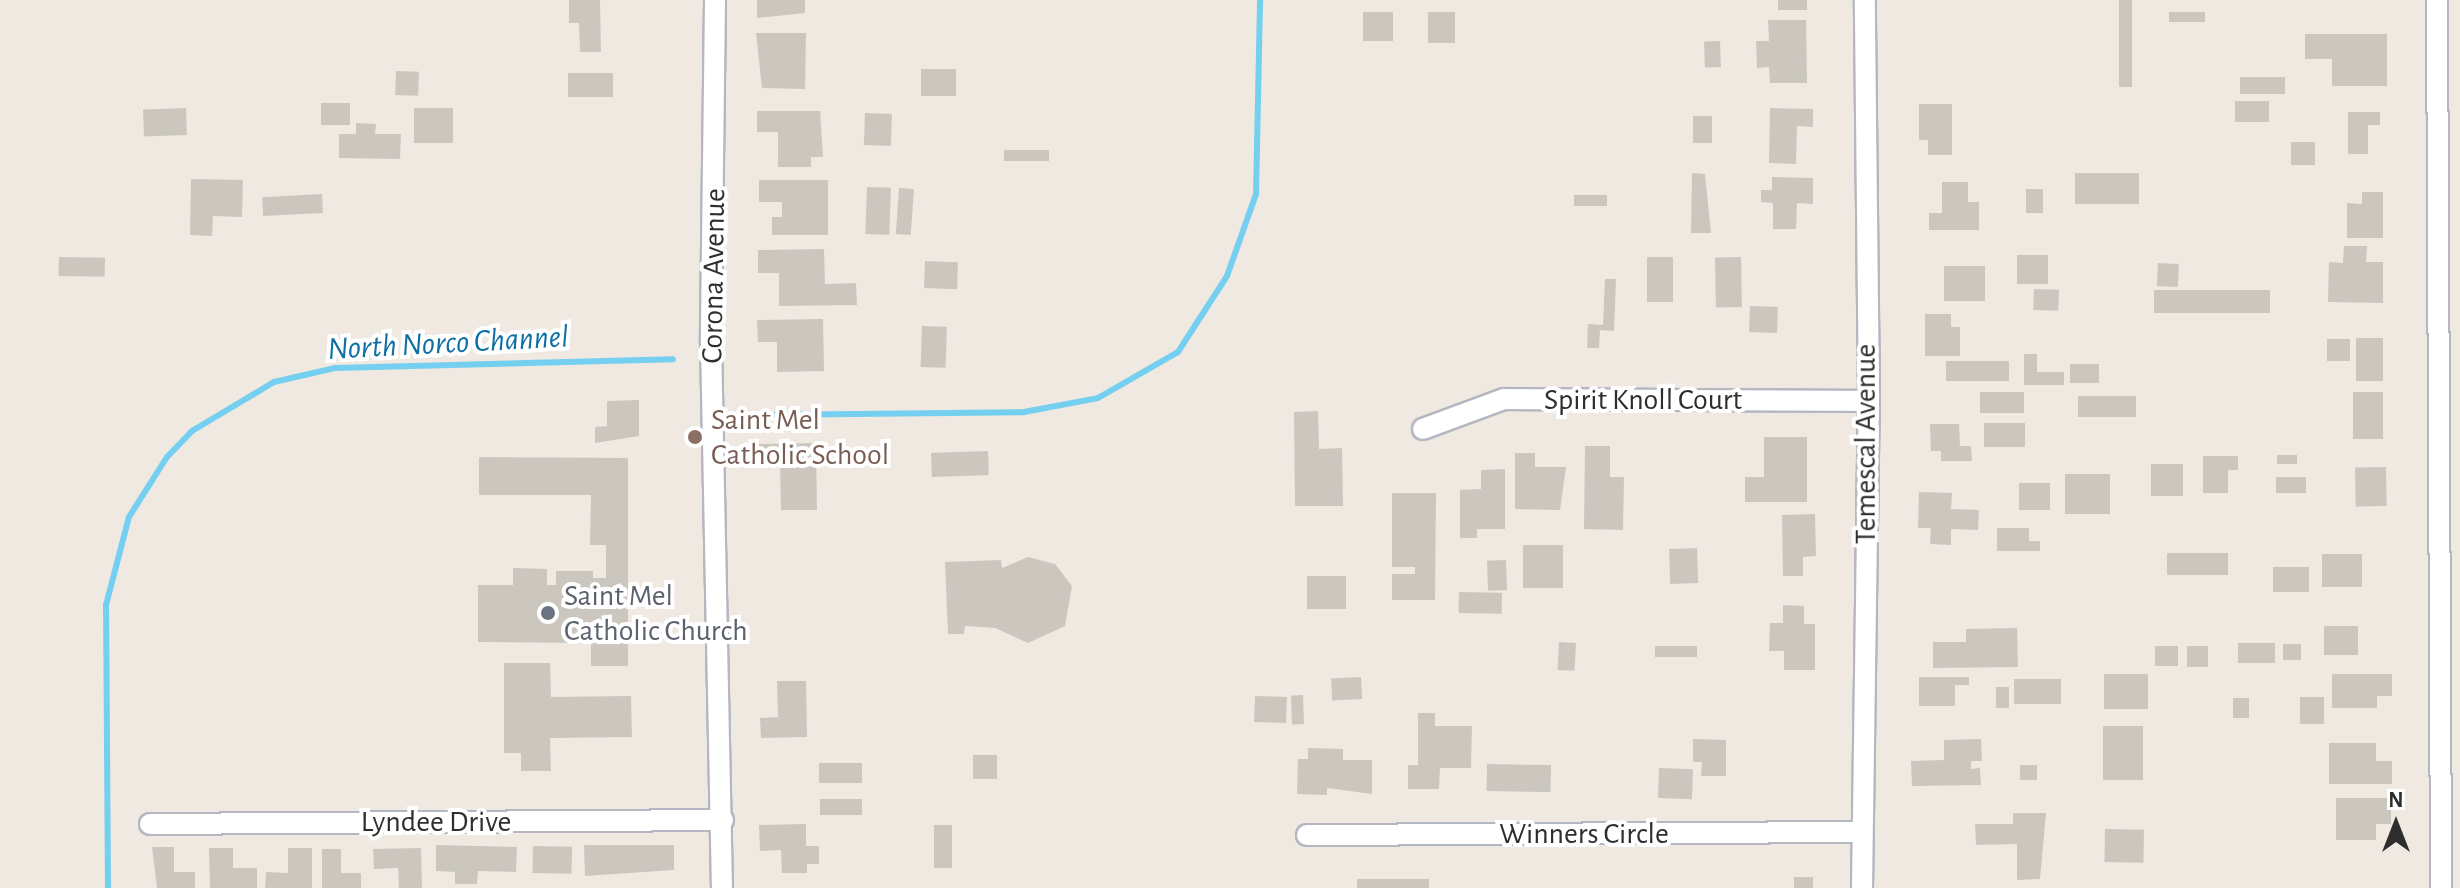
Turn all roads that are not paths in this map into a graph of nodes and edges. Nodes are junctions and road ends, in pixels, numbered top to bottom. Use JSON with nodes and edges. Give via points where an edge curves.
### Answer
{"nodes":[{"id":1,"x":715,"y":0,"type":"edge"},
{"id":2,"x":1865,"y":0,"type":"edge"},
{"id":3,"x":2437,"y":0,"type":"edge"},
{"id":4,"x":1869,"y":401,"type":"junction"},
{"id":5,"x":1423,"y":429,"type":"dead end"},
{"id":6,"x":723,"y":820,"type":"junction"},
{"id":7,"x":150,"y":824,"type":"dead end"},
{"id":8,"x":1861,"y":832,"type":"junction"},
{"id":9,"x":1307,"y":835,"type":"dead end"},
{"id":10,"x":722,"y":888,"type":"edge"},
{"id":11,"x":1862,"y":888,"type":"edge"},
{"id":12,"x":2441,"y":888,"type":"edge"}],
"edges":[{"from":1,"to":6,"type":"street","name":"Corona Avenue","via":[[711,342]]},
{"from":2,"to":4,"type":"street","name":"Temescal Avenue"},
{"from":3,"to":12,"type":"street"},
{"from":4,"to":5,"type":"street","name":"Spirit Knoll Court","via":[[1504,399]]},
{"from":4,"to":8,"type":"street","name":"Temescal Avenue"},
{"from":6,"to":7,"type":"street","name":"Lyndee Drive"},
{"from":6,"to":10,"type":"street","name":"Corona Avenue"},
{"from":8,"to":9,"type":"street","name":"Winners Circle"},
{"from":8,"to":11,"type":"street","name":"Temescal Avenue"}]}
